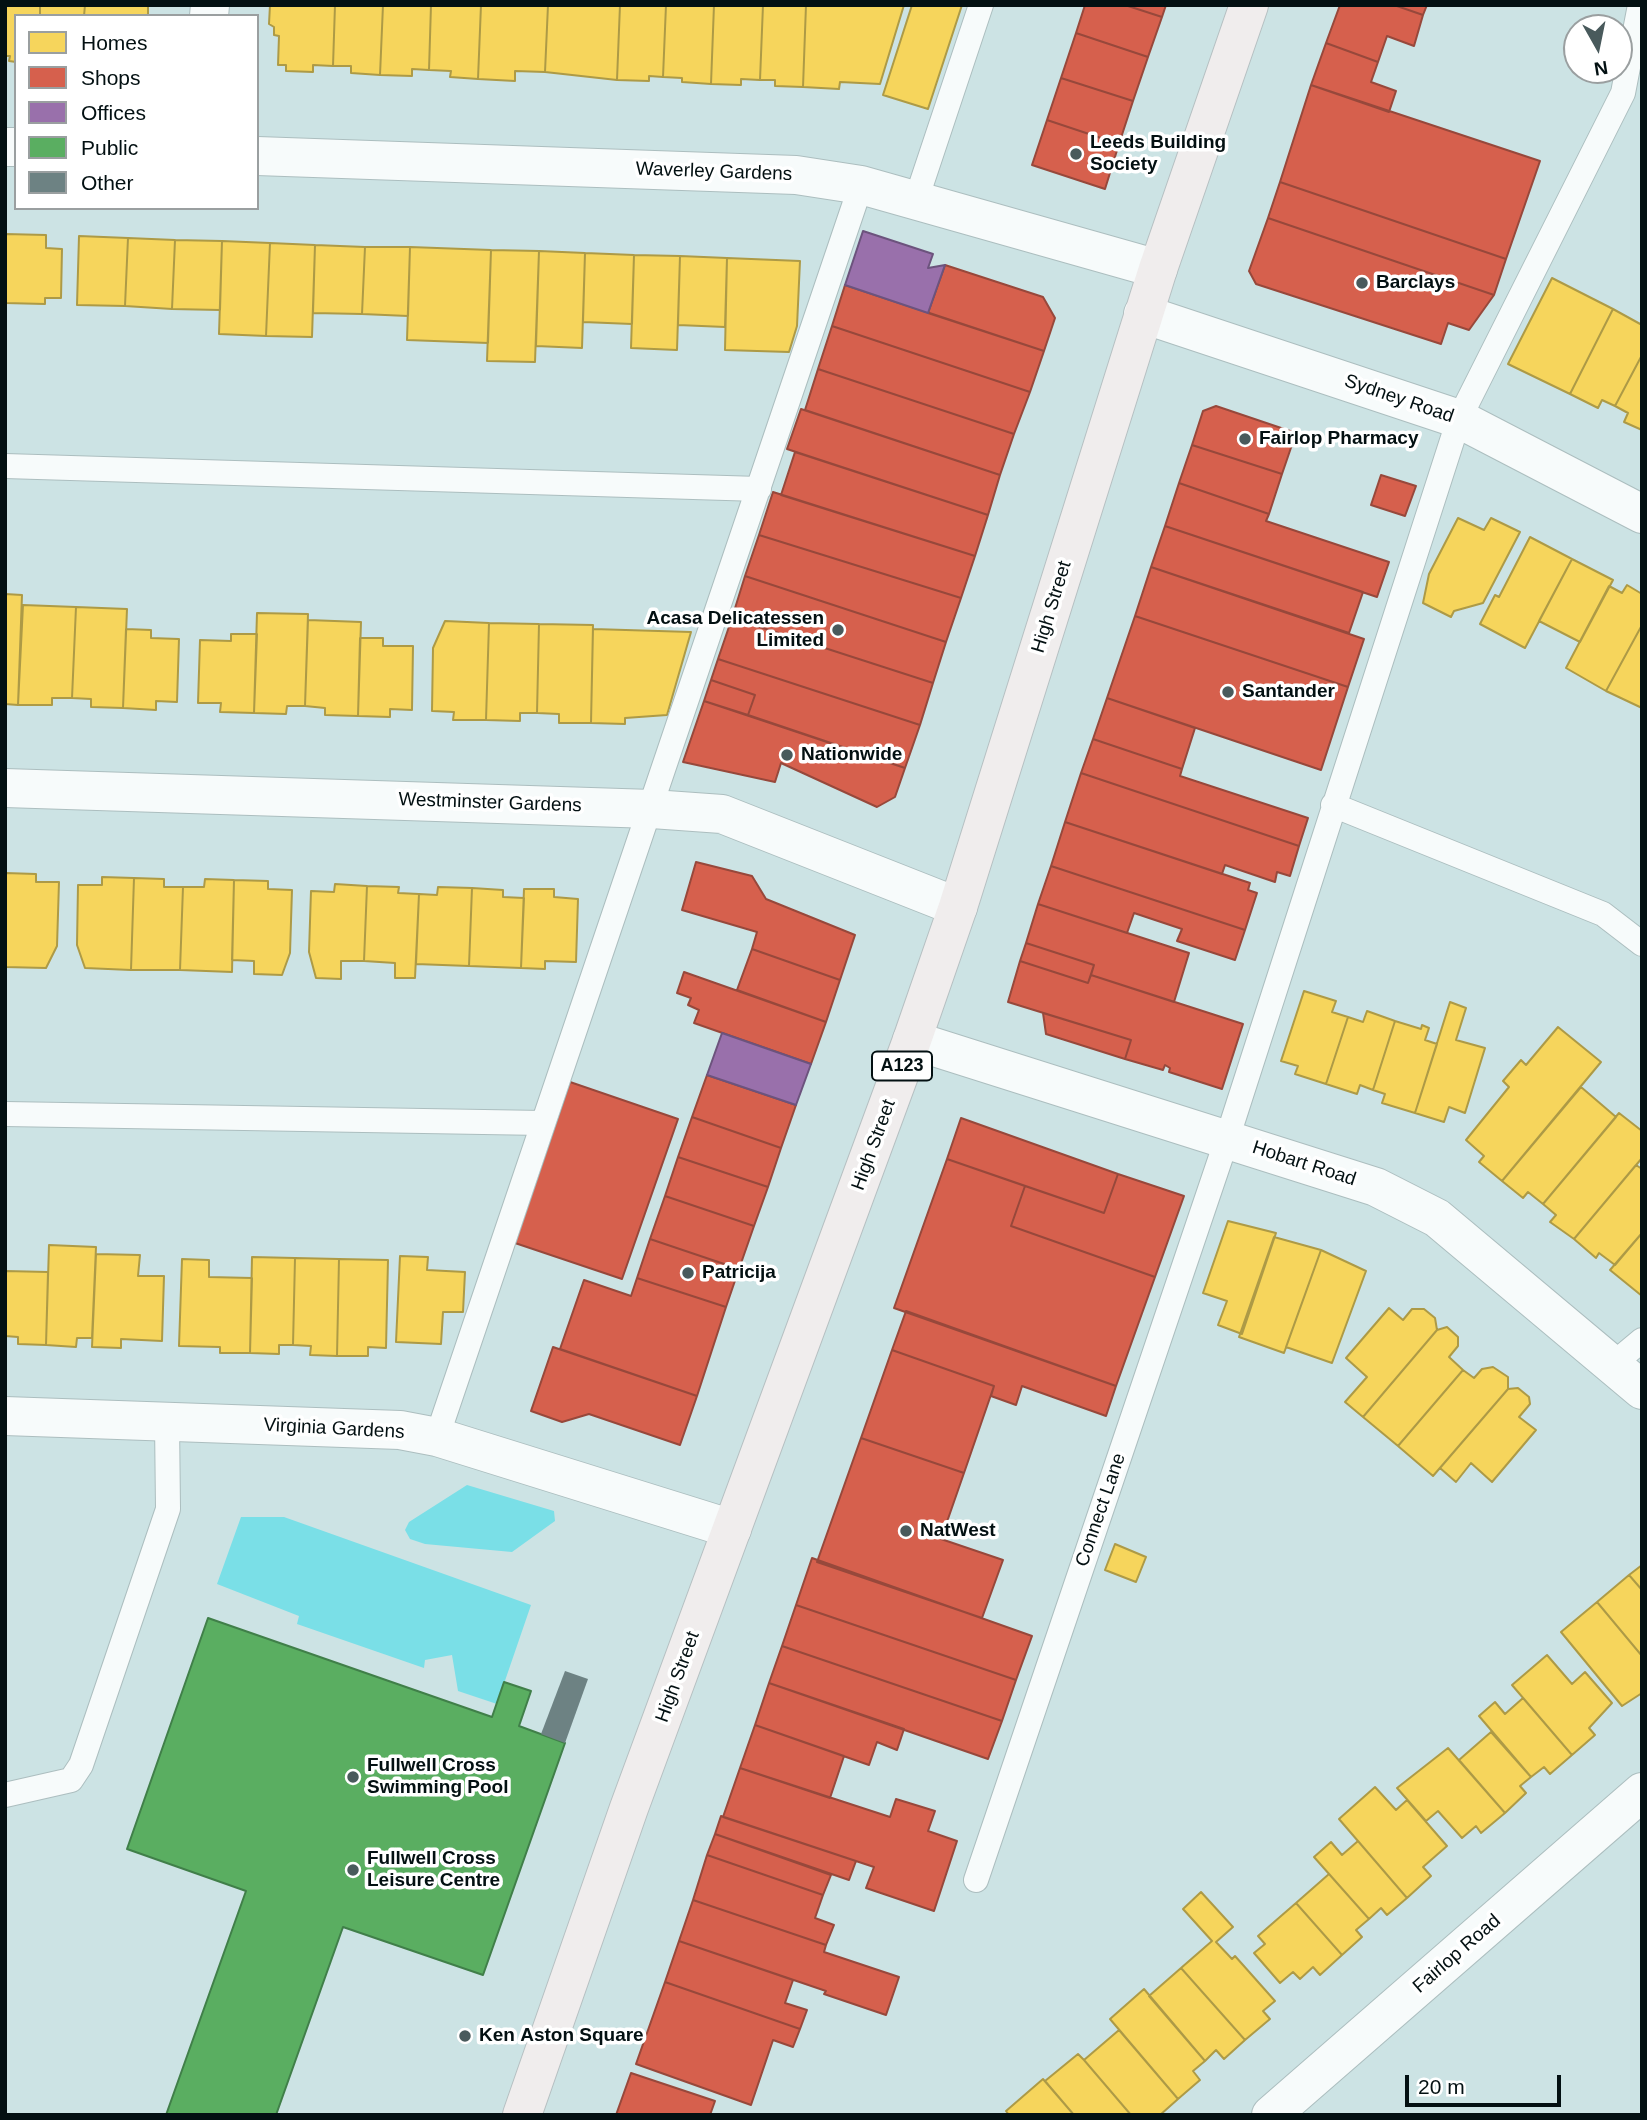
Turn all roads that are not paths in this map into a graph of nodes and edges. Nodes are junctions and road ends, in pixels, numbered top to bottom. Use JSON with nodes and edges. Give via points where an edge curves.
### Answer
{"nodes":[{"id":1,"x":981,"y":5,"type":"edge"},
{"id":2,"x":1249,"y":5,"type":"edge"},
{"id":3,"x":1640,"y":5,"type":"edge"},
{"id":4,"x":1632,"y":97,"type":"edge"},
{"id":5,"x":259,"y":156,"type":"edge"},
{"id":6,"x":861,"y":185,"type":"junction"},
{"id":7,"x":916,"y":200,"type":"junction"},
{"id":8,"x":1158,"y":270,"type":"junction"},
{"id":9,"x":1143,"y":314,"type":"junction"},
{"id":10,"x":1459,"y":419,"type":"junction"},
{"id":11,"x":5,"y":466,"type":"edge"},
{"id":12,"x":759,"y":489,"type":"junction"},
{"id":13,"x":1642,"y":514,"type":"edge"},
{"id":14,"x":5,"y":788,"type":"edge"},
{"id":15,"x":1333,"y":804,"type":"junction"},
{"id":16,"x":652,"y":808,"type":"junction"},
{"id":17,"x":958,"y":907,"type":"junction"},
{"id":18,"x":1642,"y":944,"type":"edge"},
{"id":19,"x":912,"y":1040,"type":"junction"},
{"id":20,"x":5,"y":1114,"type":"edge"},
{"id":21,"x":543,"y":1124,"type":"junction"},
{"id":22,"x":1227,"y":1139,"type":"junction"},
{"id":23,"x":1642,"y":1340,"type":"edge"},
{"id":24,"x":1612,"y":1365,"type":"junction"},
{"id":25,"x":1642,"y":1390,"type":"edge"},
{"id":26,"x":5,"y":1416,"type":"edge"},
{"id":27,"x":167,"y":1422,"type":"junction"},
{"id":28,"x":437,"y":1437,"type":"junction"},
{"id":29,"x":732,"y":1529,"type":"junction"},
{"id":30,"x":1642,"y":1793,"type":"edge"},
{"id":31,"x":5,"y":1795,"type":"edge"},
{"id":32,"x":976,"y":1880,"type":"dead end"},
{"id":33,"x":522,"y":2115,"type":"edge"},
{"id":34,"x":1272,"y":2115,"type":"edge"}],
"edges":[{"from":1,"to":7,"type":"lane"},
{"from":2,"to":8,"type":"main road","name":"High Street","number":"A123"},
{"from":3,"to":4,"type":"lane","name":"Connect Lane"},
{"from":4,"to":10,"type":"lane","name":"Connect Lane"},
{"from":5,"to":6,"type":"street","name":"Waverley Gardens","via":[[796,175]]},
{"from":6,"to":7,"type":"street","name":"Waverley Gardens"},
{"from":6,"to":12,"type":"lane"},
{"from":7,"to":8,"type":"street","name":"Waverley Gardens"},
{"from":8,"to":9,"type":"main road","name":"High Street","number":"A123"},
{"from":9,"to":10,"type":"street","name":"Sydney Road"},
{"from":9,"to":17,"type":"main road","name":"High Street","number":"A123"},
{"from":10,"to":13,"type":"street","name":"Sydney Road"},
{"from":10,"to":15,"type":"lane","name":"Connect Lane"},
{"from":11,"to":12,"type":"lane"},
{"from":12,"to":16,"type":"lane"},
{"from":14,"to":16,"type":"street","name":"Westminster Gardens"},
{"from":15,"to":18,"type":"lane","via":[[1603,914]]},
{"from":15,"to":22,"type":"lane","name":"Connect Lane"},
{"from":16,"to":17,"type":"street","name":"Westminster Gardens","via":[[722,814]]},
{"from":16,"to":21,"type":"lane"},
{"from":17,"to":19,"type":"main road","name":"High Street","number":"A123"},
{"from":19,"to":22,"type":"street","name":"Hobart Road"},
{"from":19,"to":29,"type":"main road","name":"High Street","number":"A123"},
{"from":20,"to":21,"type":"lane"},
{"from":21,"to":28,"type":"lane"},
{"from":22,"to":24,"type":"street","name":"Hobart Road","via":[[1376,1187],[1437,1218]]},
{"from":22,"to":32,"type":"lane","name":"Connect Lane"},
{"from":23,"to":24,"type":"lane"},
{"from":24,"to":25,"type":"street","name":"Hobart Road"},
{"from":26,"to":27,"type":"street","name":"Virginia Gardens"},
{"from":27,"to":28,"type":"street","name":"Virginia Gardens","via":[[400,1430]]},
{"from":27,"to":31,"type":"lane","via":[[168,1509],[81,1765],[71,1780]]},
{"from":28,"to":29,"type":"street","name":"Virginia Gardens"},
{"from":29,"to":33,"type":"main road","name":"High Street","number":"A123"},
{"from":30,"to":34,"type":"street","name":"Fairlop Road"}]}
